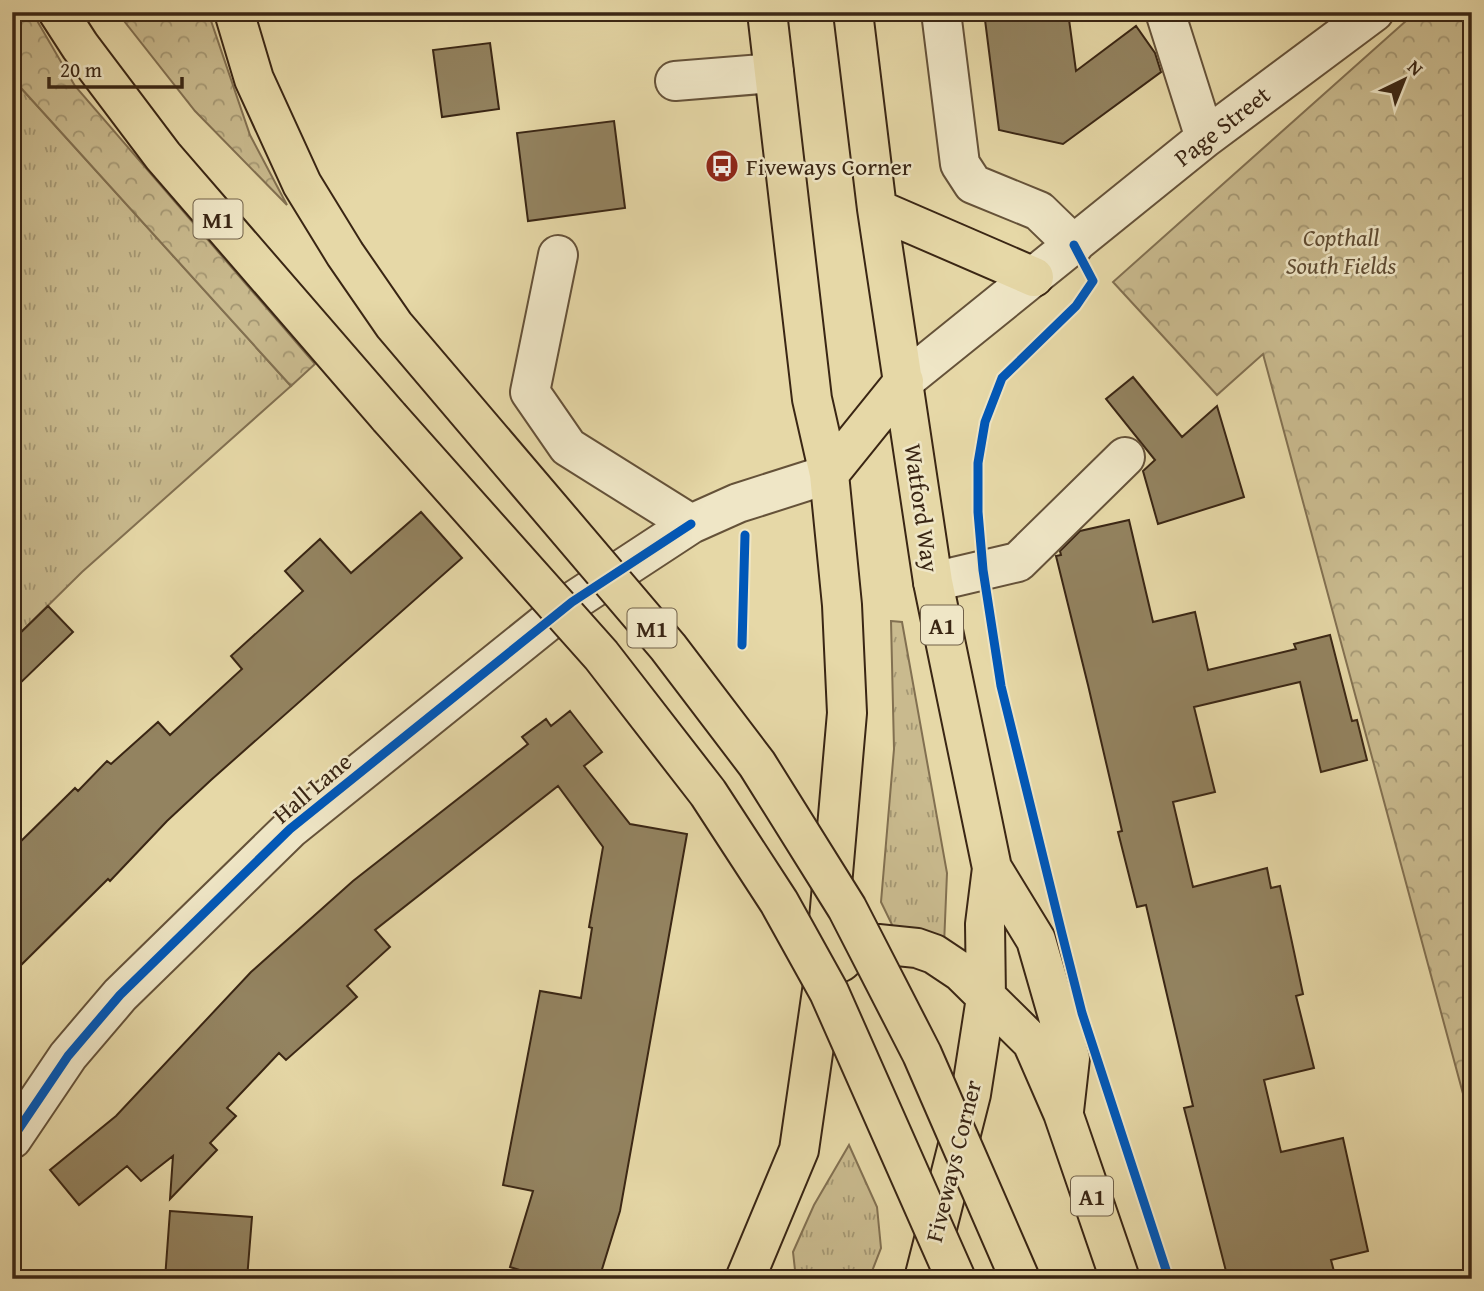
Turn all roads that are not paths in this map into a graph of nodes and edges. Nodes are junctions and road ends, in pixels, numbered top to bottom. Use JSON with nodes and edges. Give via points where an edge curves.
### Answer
{"nodes":[{"id":1,"x":58,"y":12,"type":"edge"},
{"id":2,"x":233,"y":12,"type":"edge"},
{"id":3,"x":767,"y":12,"type":"edge"},
{"id":4,"x":853,"y":12,"type":"edge"},
{"id":5,"x":941,"y":12,"type":"edge"},
{"id":6,"x":1165,"y":12,"type":"edge"},
{"id":7,"x":1374,"y":12,"type":"edge"},
{"id":8,"x":774,"y":73,"type":"junction"},
{"id":9,"x":675,"y":81,"type":"dead end"},
{"id":10,"x":1205,"y":138,"type":"junction"},
{"id":11,"x":877,"y":209,"type":"junction"},
{"id":12,"x":1074,"y":245,"type":"junction"},
{"id":13,"x":558,"y":255,"type":"dead end"},
{"id":14,"x":1034,"y":277,"type":"junction"},
{"id":15,"x":904,"y":381,"type":"junction"},
{"id":16,"x":1125,"y":457,"type":"dead end"},
{"id":17,"x":829,"y":474,"type":"junction"},
{"id":18,"x":691,"y":524,"type":"junction"},
{"id":19,"x":933,"y":582,"type":"junction"},
{"id":20,"x":992,"y":868,"type":"junction"},
{"id":21,"x":824,"y":977,"type":"junction"},
{"id":22,"x":986,"y":998,"type":"junction"},
{"id":23,"x":980,"y":1042,"type":"joint"},
{"id":24,"x":1063,"y":1113,"type":"junction"},
{"id":25,"x":12,"y":1139,"type":"edge"},
{"id":26,"x":747,"y":1276,"type":"edge"},
{"id":27,"x":924,"y":1279,"type":"edge"},
{"id":28,"x":956,"y":1279,"type":"edge"},
{"id":29,"x":1020,"y":1279,"type":"edge"},
{"id":30,"x":1120,"y":1279,"type":"edge"}],
"edges":[{"from":1,"to":28,"type":"highway","number":"M1","bridge":true,"via":[[163,156],[601,655],[708,793],[779,902],[829,992]]},
{"from":2,"to":29,"type":"highway","number":"M1","bridge":true,"via":[[254,79],[302,184],[345,254],[394,325],[668,648],[757,764],[840,897],[922,1054]]},
{"from":3,"to":8,"type":"highway"},
{"from":4,"to":11,"type":"highway","name":"Watford Way","number":"A1"},
{"from":5,"to":12,"type":"street","via":[[960,164],[973,184],[1039,211]]},
{"from":6,"to":10,"type":"street"},
{"from":7,"to":10,"type":"street","name":"Page Street"},
{"from":8,"to":9,"type":"street"},
{"from":8,"to":17,"type":"highway","via":[[812,399]]},
{"from":10,"to":12,"type":"street","name":"Page Street"},
{"from":11,"to":14,"type":"highway"},
{"from":11,"to":15,"type":"highway","name":"Watford Way","number":"A1"},
{"from":12,"to":14,"type":"street","name":"Page Street"},
{"from":13,"to":18,"type":"street","via":[[530,392],[568,447]]},
{"from":14,"to":15,"type":"street","name":"Page Street"},
{"from":15,"to":17,"type":"highway"},
{"from":15,"to":19,"type":"highway","name":"Watford Way","number":"A1"},
{"from":16,"to":19,"type":"street","via":[[1018,562]]},
{"from":17,"to":18,"type":"street","name":"Hall Lane","via":[[738,503]]},
{"from":17,"to":21,"type":"highway","via":[[847,713]]},
{"from":18,"to":25,"type":"street","name":"Hall Lane","via":[[572,602],[290,829],[120,995],[68,1056]]},
{"from":19,"to":20,"type":"highway","name":"Watford Way","number":"A1"},
{"from":20,"to":22,"type":"highway","name":"Watford Way","number":"A1","via":[[985,924]]},
{"from":20,"to":24,"type":"highway","number":"A1","via":[[1036,940],[1070,1058]]},
{"from":21,"to":22,"type":"highway","via":[[851,953],[878,944],[917,948],[961,972]]},
{"from":21,"to":26,"type":"highway","via":[[799,1150]]},
{"from":22,"to":23,"type":"highway","name":"Watford Way"},
{"from":22,"to":24,"type":"highway","number":"A1","via":[[1032,1042]]},
{"from":23,"to":27,"type":"highway","name":"Fiveways Corner"},
{"from":24,"to":30,"type":"highway","number":"A1"}]}
